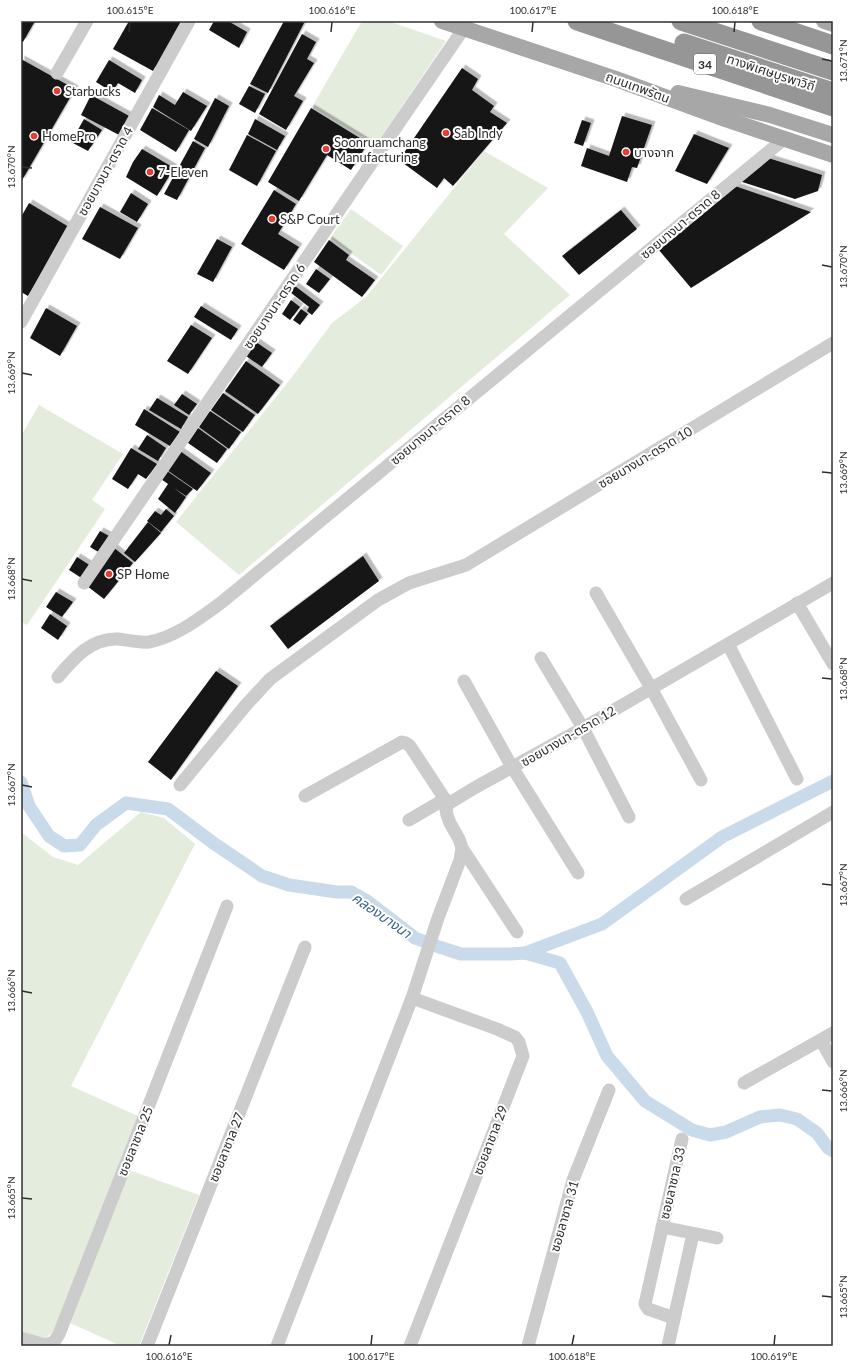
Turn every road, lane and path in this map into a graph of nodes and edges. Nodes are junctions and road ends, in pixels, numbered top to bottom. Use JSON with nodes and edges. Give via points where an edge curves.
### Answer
{"nodes":[{"id":1,"x":87,"y":21,"type":"edge"},
{"id":2,"x":189,"y":21,"type":"edge"},
{"id":3,"x":442,"y":21,"type":"edge"},
{"id":4,"x":577,"y":21,"type":"edge"},
{"id":5,"x":617,"y":21,"type":"edge"},
{"id":6,"x":681,"y":21,"type":"edge"},
{"id":7,"x":761,"y":21,"type":"edge"},
{"id":8,"x":824,"y":21,"type":"edge"},
{"id":9,"x":833,"y":24,"type":"edge"},
{"id":10,"x":464,"y":28,"type":"junction"},
{"id":11,"x":833,"y":45,"type":"edge"},
{"id":12,"x":833,"y":71,"type":"edge"},
{"id":13,"x":57,"y":73,"type":"dead end"},
{"id":14,"x":622,"y":81,"type":"junction"},
{"id":15,"x":833,"y":92,"type":"edge"},
{"id":16,"x":833,"y":107,"type":"edge"},
{"id":17,"x":833,"y":136,"type":"edge"},
{"id":18,"x":784,"y":138,"type":"junction"},
{"id":19,"x":833,"y":155,"type":"edge"},
{"id":20,"x":21,"y":322,"type":"edge"},
{"id":21,"x":833,"y":343,"type":"edge"},
{"id":22,"x":84,"y":583,"type":"dead end"},
{"id":23,"x":833,"y":583,"type":"edge"},
{"id":24,"x":596,"y":593,"type":"dead end"},
{"id":25,"x":797,"y":603,"type":"junction"},
{"id":26,"x":728,"y":644,"type":"junction"},
{"id":27,"x":541,"y":658,"type":"dead end"},
{"id":28,"x":833,"y":664,"type":"edge"},
{"id":29,"x":58,"y":677,"type":"dead end"},
{"id":30,"x":464,"y":681,"type":"dead end"},
{"id":31,"x":651,"y":688,"type":"junction"},
{"id":32,"x":582,"y":728,"type":"junction"},
{"id":33,"x":512,"y":768,"type":"junction"},
{"id":34,"x":701,"y":780,"type":"dead end"},
{"id":35,"x":798,"y":780,"type":"dead end"},
{"id":36,"x":180,"y":785,"type":"dead end"},
{"id":37,"x":305,"y":796,"type":"dead end"},
{"id":38,"x":446,"y":802,"type":"junction"},
{"id":39,"x":833,"y":812,"type":"edge"},
{"id":40,"x":629,"y":817,"type":"dead end"},
{"id":41,"x":409,"y":820,"type":"dead end"},
{"id":42,"x":462,"y":848,"type":"junction"},
{"id":43,"x":578,"y":873,"type":"dead end"},
{"id":44,"x":686,"y":899,"type":"dead end"},
{"id":45,"x":227,"y":906,"type":"dead end"},
{"id":46,"x":516,"y":932,"type":"dead end"},
{"id":47,"x":304,"y":948,"type":"dead end"},
{"id":48,"x":412,"y":998,"type":"junction"},
{"id":49,"x":833,"y":1033,"type":"edge"},
{"id":50,"x":821,"y":1040,"type":"junction"},
{"id":51,"x":833,"y":1062,"type":"edge"},
{"id":52,"x":744,"y":1083,"type":"dead end"},
{"id":53,"x":609,"y":1090,"type":"dead end"},
{"id":54,"x":682,"y":1139,"type":"dead end"},
{"id":55,"x":662,"y":1227,"type":"junction"},
{"id":56,"x":693,"y":1234,"type":"junction"},
{"id":57,"x":717,"y":1238,"type":"dead end"},
{"id":58,"x":674,"y":1318,"type":"junction"},
{"id":59,"x":21,"y":1338,"type":"edge"},
{"id":60,"x":147,"y":1346,"type":"edge"},
{"id":61,"x":277,"y":1346,"type":"edge"},
{"id":62,"x":410,"y":1346,"type":"edge"},
{"id":63,"x":528,"y":1346,"type":"edge"},
{"id":64,"x":668,"y":1346,"type":"edge"}],
"edges":[{"from":1,"to":13,"type":"street"},
{"from":2,"to":20,"type":"street","name":"ซอยบางนา-ตราด 4"},
{"from":3,"to":10,"type":"main road","name":"ถนนเทพรัตน"},
{"from":4,"to":16,"type":"highway","number":"34"},
{"from":5,"to":15,"type":"highway","name":"ทางพิเศษบูรพาวิถี"},
{"from":6,"to":12,"type":"highway","name":"ทางพิเศษบูรพาวิถี"},
{"from":7,"to":11,"type":"highway"},
{"from":8,"to":9,"type":"main road"},
{"from":10,"to":14,"type":"main road","name":"ถนนเทพรัตน"},
{"from":10,"to":22,"type":"street","name":"ซอยบางนา-ตราด 6"},
{"from":14,"to":17,"type":"main road","via":[[730,104]]},
{"from":14,"to":18,"type":"main road","name":"ถนนเทพรัตน"},
{"from":18,"to":19,"type":"main road","name":"ถนนเทพรัตน"},
{"from":18,"to":29,"type":"street","name":"ซอยบางนา-ตราด 8","via":[[222,602],[193,623],[162,638],[147,642],[103,640],[92,645],[78,654]]},
{"from":21,"to":36,"type":"street","name":"ซอยบางนา-ตราด 10","via":[[466,565],[410,583],[378,600],[270,679]]},
{"from":23,"to":25,"type":"street","name":"ซอยบางนา-ตราด 12"},
{"from":24,"to":31,"type":"street"},
{"from":25,"to":26,"type":"street","name":"ซอยบางนา-ตราด 12"},
{"from":25,"to":28,"type":"street"},
{"from":26,"to":31,"type":"street","name":"ซอยบางนา-ตราด 12"},
{"from":26,"to":35,"type":"street"},
{"from":27,"to":32,"type":"street"},
{"from":30,"to":33,"type":"street"},
{"from":31,"to":32,"type":"street","name":"ซอยบางนา-ตราด 12"},
{"from":31,"to":34,"type":"street"},
{"from":32,"to":33,"type":"street","name":"ซอยบางนา-ตราด 12"},
{"from":32,"to":40,"type":"street"},
{"from":33,"to":38,"type":"street","name":"ซอยบางนา-ตราด 12"},
{"from":33,"to":43,"type":"street"},
{"from":37,"to":38,"type":"street","via":[[406,742]]},
{"from":38,"to":41,"type":"street","name":"ซอยบางนา-ตราด 12"},
{"from":38,"to":42,"type":"street","via":[[446,815]]},
{"from":39,"to":44,"type":"street"},
{"from":42,"to":46,"type":"street"},
{"from":42,"to":48,"type":"street"},
{"from":45,"to":59,"type":"street","name":"ซอยลาซาล 25","via":[[59,1334],[54,1342],[45,1345]]},
{"from":47,"to":60,"type":"street","name":"ซอยลาซาล 27"},
{"from":48,"to":61,"type":"street"},
{"from":48,"to":62,"type":"street","name":"ซอยลาซาล 29","via":[[515,1037],[523,1056]]},
{"from":49,"to":50,"type":"street"},
{"from":50,"to":51,"type":"street"},
{"from":50,"to":52,"type":"street"},
{"from":53,"to":63,"type":"street","name":"ซอยลาซาล 31","via":[[573,1180]]},
{"from":54,"to":55,"type":"street","name":"ซอยลาซาล 33"},
{"from":55,"to":56,"type":"street","name":"ซอยลาซาล 33"},
{"from":55,"to":58,"type":"street","name":"ซอยลาซาล 33","via":[[645,1304],[648,1309]]},
{"from":56,"to":57,"type":"street","name":"ซอยลาซาล 33"},
{"from":56,"to":58,"type":"street"},
{"from":58,"to":64,"type":"street"}]}
